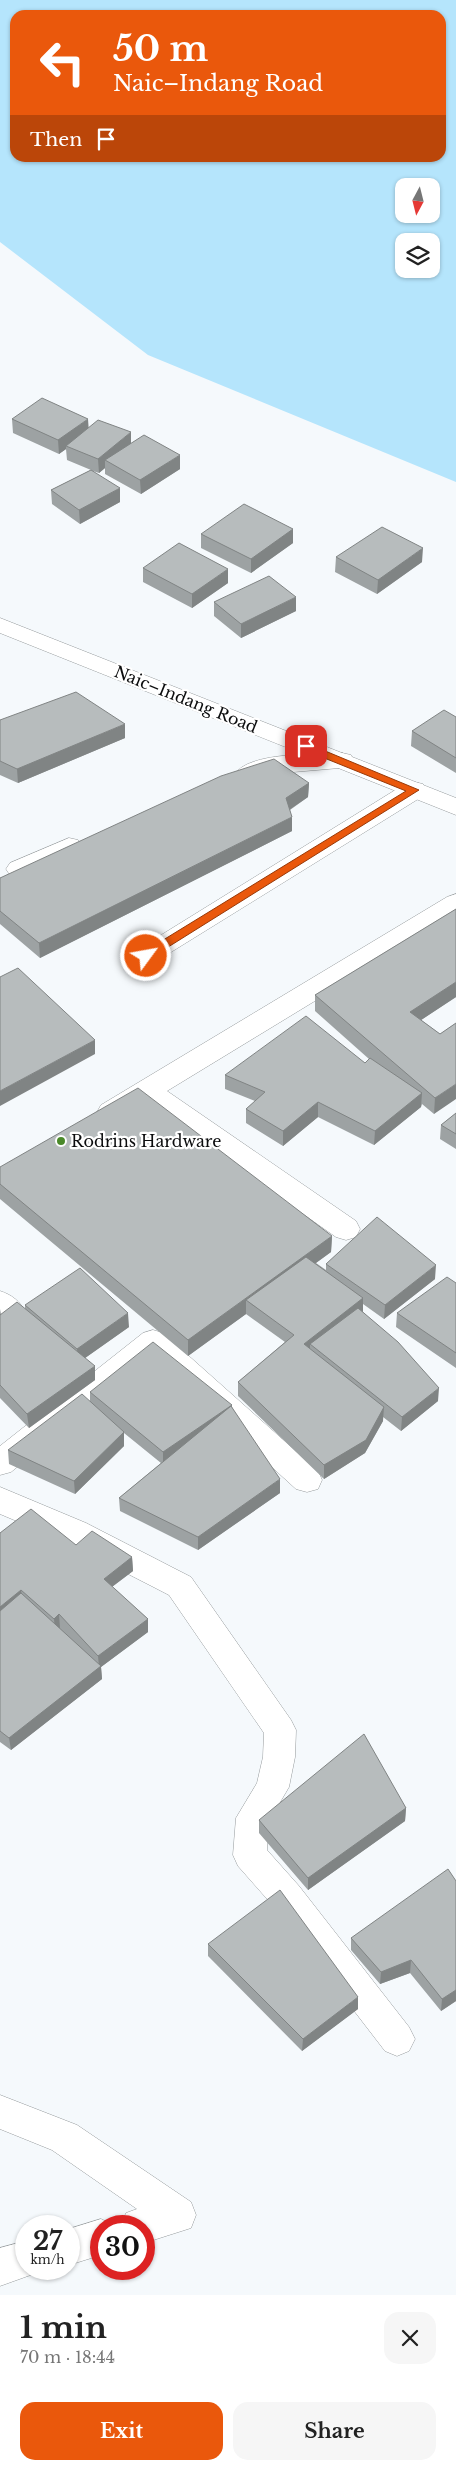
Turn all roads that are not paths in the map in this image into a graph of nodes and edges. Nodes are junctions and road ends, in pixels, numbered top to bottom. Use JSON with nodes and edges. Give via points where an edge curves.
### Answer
{"nodes":[{"id":1,"x":0,"y":625,"type":"edge"},
{"id":2,"x":342,"y":761,"type":"junction"},
{"id":3,"x":227,"y":781,"type":"edge"},
{"id":4,"x":414,"y":790,"type":"junction"},
{"id":5,"x":456,"y":807,"type":"edge"},
{"id":6,"x":89,"y":838,"type":"edge"},
{"id":7,"x":19,"y":869,"type":"edge"},
{"id":8,"x":456,"y":903,"type":"edge"},
{"id":9,"x":146,"y":956,"type":"dead end"},
{"id":10,"x":147,"y":1090,"type":"junction"},
{"id":11,"x":87,"y":1126,"type":"edge"},
{"id":12,"x":346,"y":1228,"type":"dead end"},
{"id":13,"x":0,"y":1463,"type":"edge"},
{"id":14,"x":307,"y":1480,"type":"dead end"},
{"id":15,"x":0,"y":1500,"type":"edge"},
{"id":16,"x":397,"y":2039,"type":"dead end"},
{"id":17,"x":0,"y":2112,"type":"edge"},
{"id":18,"x":155,"y":2221,"type":"edge"},
{"id":19,"x":15,"y":2262,"type":"edge"},
{"id":20,"x":0,"y":2267,"type":"edge"}],
"edges":[{"from":1,"to":2,"type":"street","name":"Naic–Indang Road"},
{"from":2,"to":3,"type":"street","via":[[266,766]]},
{"from":2,"to":4,"type":"street","name":"Naic–Indang Road"},
{"from":4,"to":5,"type":"street","name":"Naic–Indang Road"},
{"from":4,"to":9,"type":"street"},
{"from":6,"to":7,"type":"street"},
{"from":8,"to":10,"type":"street"},
{"from":10,"to":11,"type":"street"},
{"from":10,"to":12,"type":"street"},
{"from":13,"to":14,"type":"street","via":[[153,1341]]},
{"from":15,"to":16,"type":"street","via":[[75,1532],[180,1586],[280,1730],[279,1757],[272,1787],[253,1818],[250,1855]]},
{"from":17,"to":18,"type":"street","via":[[64,2137],[178,2215]]},
{"from":19,"to":20,"type":"street"}]}
